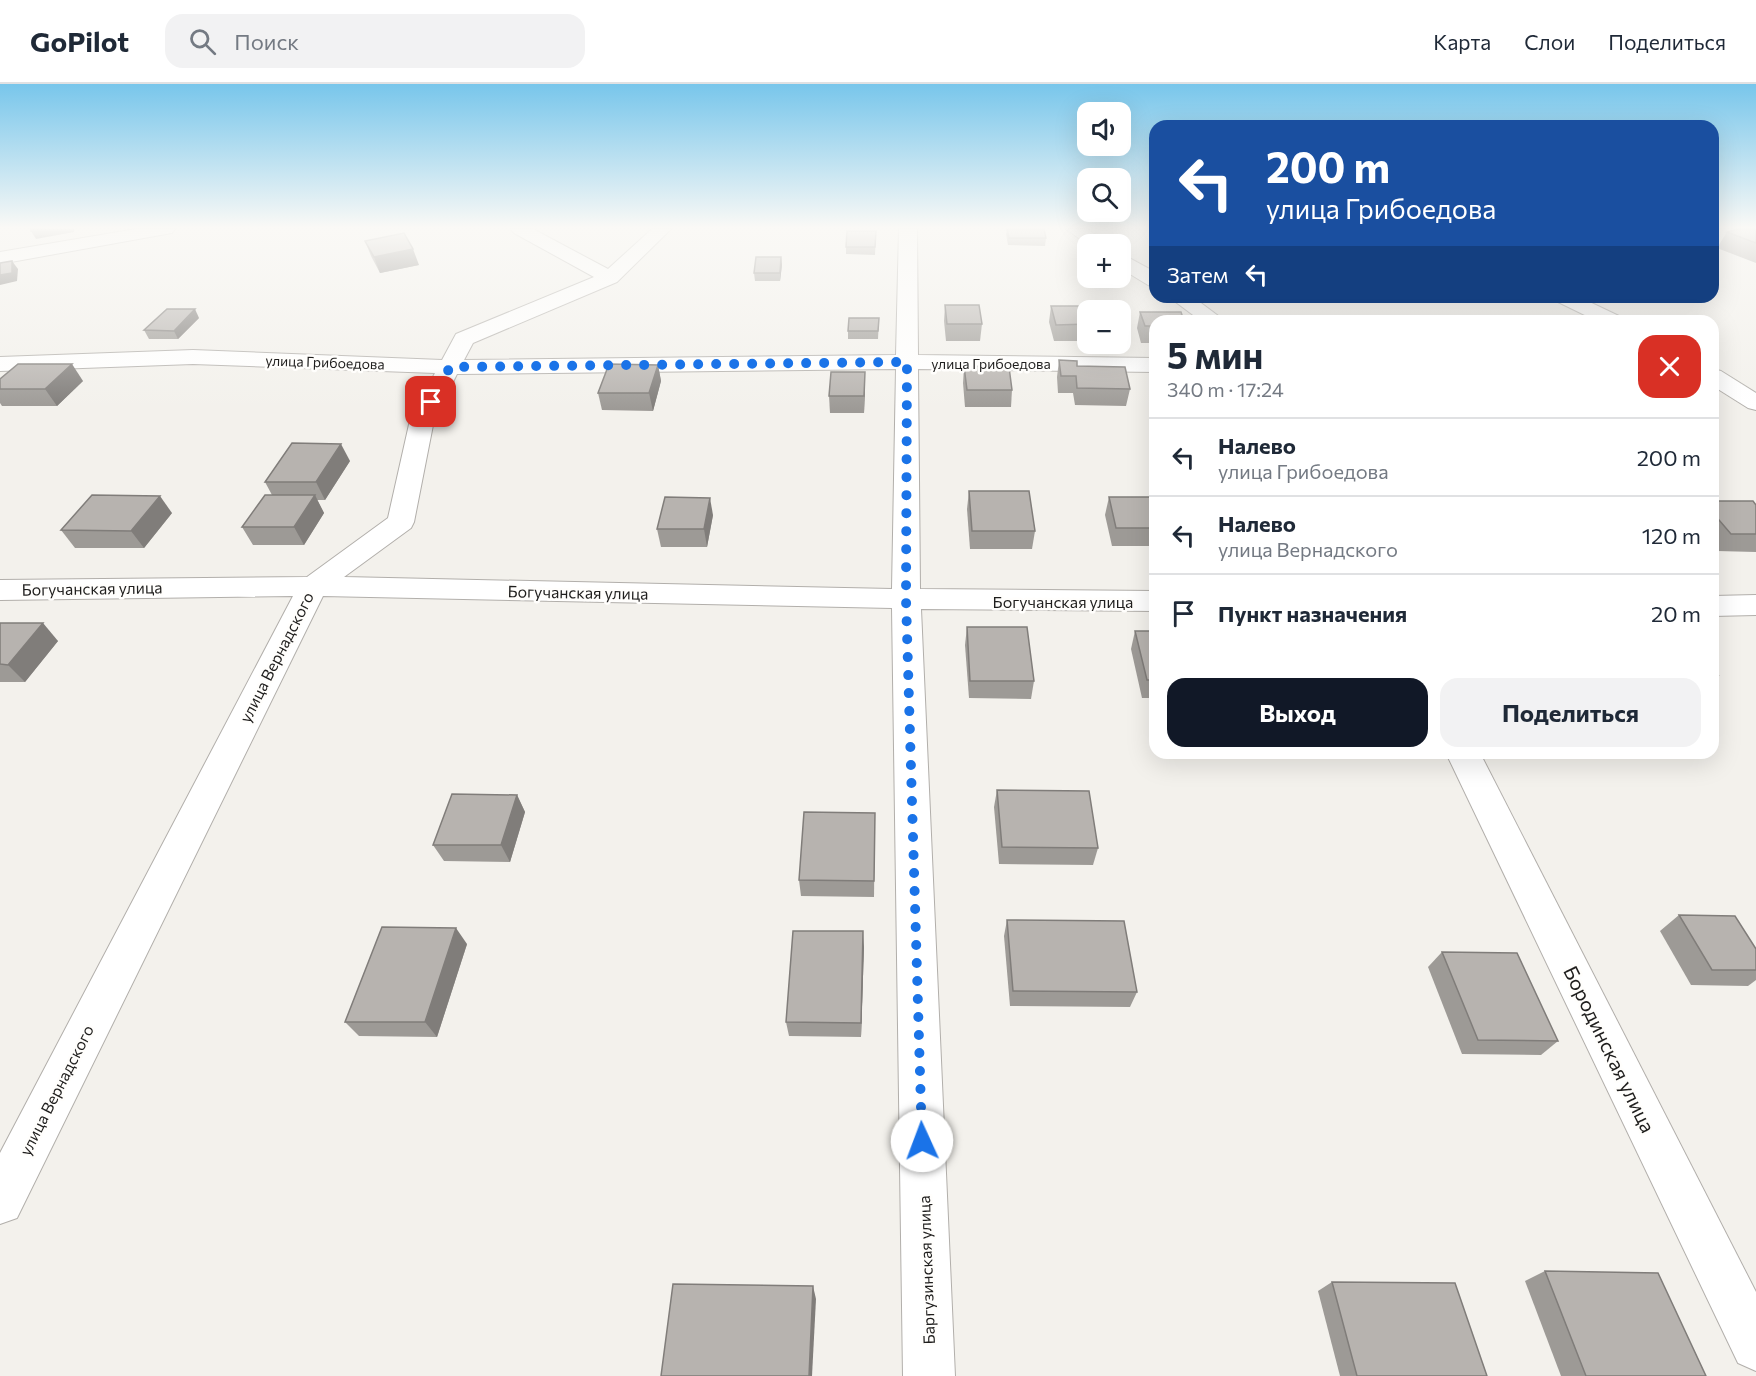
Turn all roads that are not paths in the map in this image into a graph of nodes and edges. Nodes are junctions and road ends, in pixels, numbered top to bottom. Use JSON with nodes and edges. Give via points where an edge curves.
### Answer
{"nodes":[{"id":1,"x":583,"y":289,"type":"edge"},
{"id":2,"x":908,"y":289,"type":"edge"},
{"id":3,"x":1188,"y":303,"type":"edge"},
{"id":4,"x":1576,"y":303,"type":"edge"},
{"id":5,"x":1206,"y":315,"type":"edge"},
{"id":6,"x":1601,"y":315,"type":"edge"},
{"id":7,"x":907,"y":362,"type":"junction"},
{"id":8,"x":0,"y":364,"type":"edge"},
{"id":9,"x":1149,"y":364,"type":"edge"},
{"id":10,"x":450,"y":367,"type":"junction"},
{"id":11,"x":1719,"y":380,"type":"edge"},
{"id":12,"x":1756,"y":403,"type":"edge"},
{"id":13,"x":313,"y":586,"type":"junction"},
{"id":14,"x":0,"y":590,"type":"edge"},
{"id":15,"x":906,"y":599,"type":"junction"},
{"id":16,"x":1149,"y":601,"type":"edge"},
{"id":17,"x":1756,"y":605,"type":"edge"},
{"id":18,"x":1719,"y":606,"type":"edge"},
{"id":19,"x":1466,"y":759,"type":"edge"},
{"id":20,"x":0,"y":1201,"type":"edge"},
{"id":21,"x":1756,"y":1345,"type":"edge"},
{"id":22,"x":929,"y":1376,"type":"edge"}],
"edges":[{"from":1,"to":10,"type":"street","name":"улица Вернадского","via":[[464,339]]},
{"from":2,"to":7,"type":"street","name":"Баргузинская улица"},
{"from":3,"to":5,"type":"street"},
{"from":4,"to":6,"type":"street"},
{"from":7,"to":9,"type":"street","name":"улица Грибоедова"},
{"from":7,"to":10,"type":"street","name":"улица Грибоедова"},
{"from":7,"to":15,"type":"street","name":"Баргузинская улица"},
{"from":8,"to":10,"type":"street","name":"улица Грибоедова","via":[[192,357]]},
{"from":10,"to":13,"type":"street","name":"улица Вернадского","via":[[422,420],[401,522]]},
{"from":11,"to":12,"type":"street"},
{"from":13,"to":14,"type":"street","name":"Богучанская улица"},
{"from":13,"to":15,"type":"street","name":"Богучанская улица"},
{"from":13,"to":20,"type":"street","name":"улица Вернадского"},
{"from":15,"to":16,"type":"street","name":"Богучанская улица"},
{"from":15,"to":22,"type":"street","name":"Баргузинская улица"},
{"from":17,"to":18,"type":"street"},
{"from":19,"to":21,"type":"street","name":"Бородинская улица"}]}
